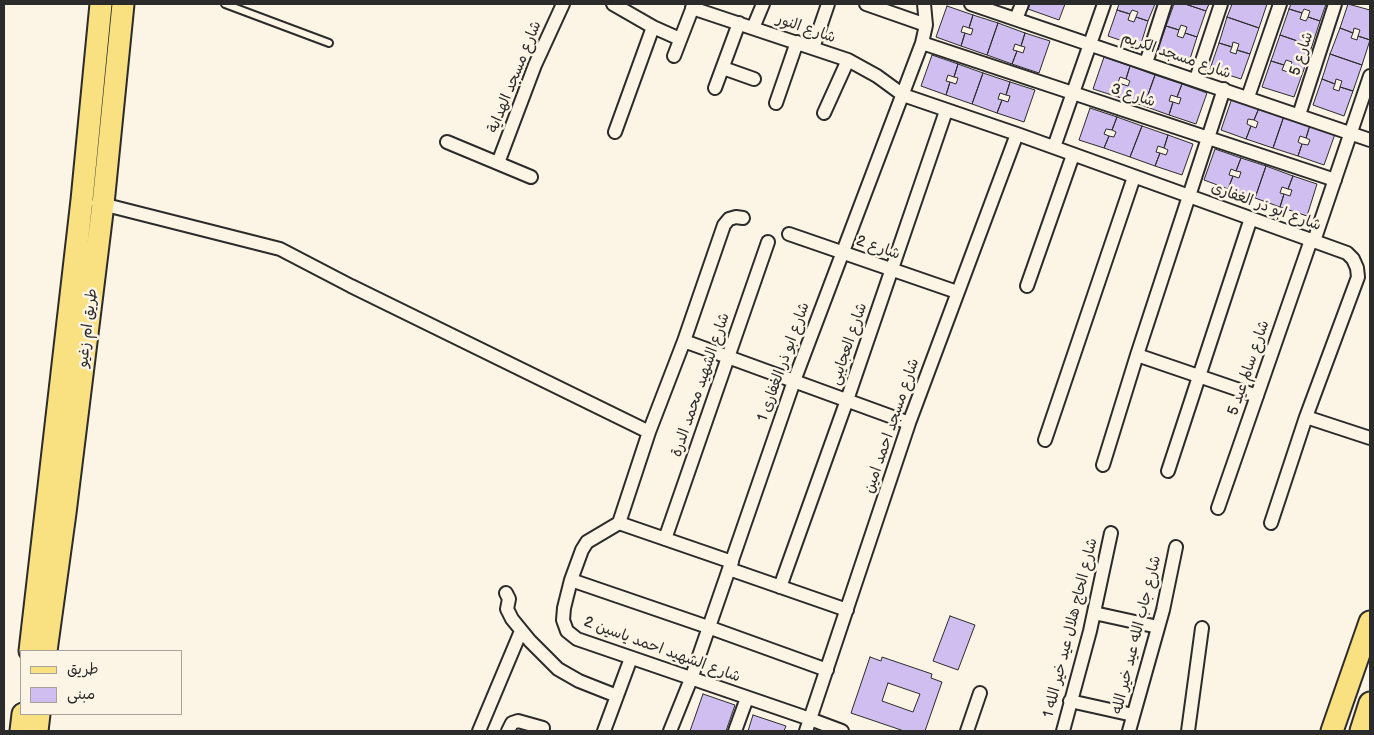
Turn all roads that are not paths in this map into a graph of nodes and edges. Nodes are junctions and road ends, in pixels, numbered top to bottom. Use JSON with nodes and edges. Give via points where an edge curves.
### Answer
{"nodes":[{"id":1,"x":102,"y":4,"type":"edge"},
{"id":2,"x":123,"y":4,"type":"edge"},
{"id":3,"x":225,"y":4,"type":"edge"},
{"id":4,"x":564,"y":4,"type":"edge"},
{"id":5,"x":612,"y":4,"type":"edge"},
{"id":6,"x":763,"y":4,"type":"edge"},
{"id":7,"x":828,"y":4,"type":"edge"},
{"id":8,"x":866,"y":4,"type":"edge"},
{"id":9,"x":924,"y":4,"type":"edge"},
{"id":10,"x":971,"y":4,"type":"edge"},
{"id":11,"x":1022,"y":4,"type":"edge"},
{"id":12,"x":1104,"y":4,"type":"edge"},
{"id":13,"x":1165,"y":4,"type":"edge"},
{"id":14,"x":1221,"y":4,"type":"edge"},
{"id":15,"x":1280,"y":4,"type":"edge"},
{"id":16,"x":1336,"y":4,"type":"edge"},
{"id":17,"x":693,"y":6,"type":"edge"},
{"id":18,"x":1016,"y":19,"type":"junction"},
{"id":19,"x":739,"y":24,"type":"junction"},
{"id":20,"x":926,"y":25,"type":"junction"},
{"id":21,"x":653,"y":27,"type":"junction"},
{"id":22,"x":753,"y":28,"type":"junction"},
{"id":23,"x":680,"y":39,"type":"junction"},
{"id":24,"x":797,"y":42,"type":"junction"},
{"id":25,"x":922,"y":42,"type":"junction"},
{"id":26,"x":329,"y":43,"type":"dead end"},
{"id":27,"x":1090,"y":44,"type":"junction"},
{"id":28,"x":813,"y":48,"type":"junction"},
{"id":29,"x":674,"y":56,"type":"dead end"},
{"id":30,"x":848,"y":60,"type":"junction"},
{"id":31,"x":1146,"y":63,"type":"junction"},
{"id":32,"x":723,"y":68,"type":"junction"},
{"id":33,"x":1370,"y":76,"type":"edge"},
{"id":34,"x":754,"y":79,"type":"dead end"},
{"id":35,"x":1196,"y":79,"type":"junction"},
{"id":36,"x":715,"y":88,"type":"dead end"},
{"id":37,"x":1224,"y":89,"type":"junction"},
{"id":38,"x":1073,"y":93,"type":"junction"},
{"id":39,"x":903,"y":95,"type":"junction"},
{"id":40,"x":1248,"y":97,"type":"junction"},
{"id":41,"x":776,"y":103,"type":"dead end"},
{"id":42,"x":946,"y":111,"type":"junction"},
{"id":43,"x":824,"y":113,"type":"dead end"},
{"id":44,"x":1299,"y":115,"type":"junction"},
{"id":45,"x":615,"y":132,"type":"dead end"},
{"id":46,"x":1351,"y":133,"type":"junction"},
{"id":47,"x":1017,"y":134,"type":"junction"},
{"id":48,"x":1208,"y":138,"type":"junction"},
{"id":49,"x":1370,"y":140,"type":"edge"},
{"id":50,"x":447,"y":142,"type":"dead end"},
{"id":51,"x":1054,"y":147,"type":"junction"},
{"id":52,"x":1073,"y":155,"type":"junction"},
{"id":53,"x":498,"y":163,"type":"junction"},
{"id":54,"x":1134,"y":176,"type":"junction"},
{"id":55,"x":531,"y":177,"type":"dead end"},
{"id":56,"x":1335,"y":180,"type":"junction"},
{"id":57,"x":1189,"y":196,"type":"junction"},
{"id":58,"x":82,"y":200,"type":"junction"},
{"id":59,"x":103,"y":204,"type":"junction"},
{"id":60,"x":744,"y":218,"type":"dead end"},
{"id":61,"x":1251,"y":218,"type":"junction"},
{"id":62,"x":789,"y":234,"type":"dead end"},
{"id":63,"x":1312,"y":240,"type":"junction"},
{"id":64,"x":768,"y":242,"type":"dead end"},
{"id":65,"x":842,"y":252,"type":"junction"},
{"id":66,"x":892,"y":270,"type":"junction"},
{"id":67,"x":1027,"y":286,"type":"dead end"},
{"id":68,"x":957,"y":292,"type":"junction"},
{"id":69,"x":684,"y":341,"type":"junction"},
{"id":70,"x":1137,"y":355,"type":"junction"},
{"id":71,"x":728,"y":357,"type":"junction"},
{"id":72,"x":1199,"y":377,"type":"junction"},
{"id":73,"x":794,"y":381,"type":"junction"},
{"id":74,"x":1257,"y":396,"type":"junction"},
{"id":75,"x":847,"y":400,"type":"junction"},
{"id":76,"x":67,"y":416,"type":"junction"},
{"id":77,"x":1306,"y":417,"type":"junction"},
{"id":78,"x":909,"y":423,"type":"junction"},
{"id":79,"x":649,"y":432,"type":"junction"},
{"id":80,"x":1370,"y":438,"type":"edge"},
{"id":81,"x":1045,"y":440,"type":"dead end"},
{"id":82,"x":1104,"y":465,"type":"dead end"},
{"id":83,"x":1168,"y":471,"type":"dead end"},
{"id":84,"x":1218,"y":508,"type":"dead end"},
{"id":85,"x":619,"y":522,"type":"junction"},
{"id":86,"x":1271,"y":523,"type":"dead end"},
{"id":87,"x":1110,"y":533,"type":"dead end"},
{"id":88,"x":665,"y":538,"type":"junction"},
{"id":89,"x":1176,"y":547,"type":"dead end"},
{"id":90,"x":730,"y":566,"type":"junction"},
{"id":91,"x":571,"y":580,"type":"junction"},
{"id":92,"x":780,"y":587,"type":"junction"},
{"id":93,"x":506,"y":593,"type":"dead end"},
{"id":94,"x":847,"y":610,"type":"junction"},
{"id":95,"x":1094,"y":613,"type":"junction"},
{"id":96,"x":1370,"y":622,"type":"edge"},
{"id":97,"x":708,"y":627,"type":"junction"},
{"id":98,"x":1158,"y":627,"type":"junction"},
{"id":99,"x":1202,"y":628,"type":"dead end"},
{"id":100,"x":521,"y":631,"type":"junction"},
{"id":101,"x":30,"y":650,"type":"edge"},
{"id":102,"x":46,"y":650,"type":"edge"},
{"id":103,"x":630,"y":658,"type":"junction"},
{"id":104,"x":827,"y":670,"type":"junction"},
{"id":105,"x":691,"y":679,"type":"junction"},
{"id":106,"x":980,"y":693,"type":"dead end"},
{"id":107,"x":617,"y":696,"type":"junction"},
{"id":108,"x":747,"y":698,"type":"junction"},
{"id":109,"x":1070,"y":701,"type":"junction"},
{"id":110,"x":1370,"y":703,"type":"edge"},
{"id":111,"x":23,"y":715,"type":"edge"},
{"id":112,"x":38,"y":715,"type":"edge"},
{"id":113,"x":1133,"y":715,"type":"junction"},
{"id":114,"x":808,"y":725,"type":"edge"},
{"id":115,"x":543,"y":728,"type":"dead end"},
{"id":116,"x":21,"y":731,"type":"edge"},
{"id":117,"x":37,"y":731,"type":"edge"},
{"id":118,"x":479,"y":731,"type":"edge"},
{"id":119,"x":508,"y":731,"type":"edge"},
{"id":120,"x":604,"y":731,"type":"edge"},
{"id":121,"x":670,"y":731,"type":"edge"},
{"id":122,"x":735,"y":731,"type":"edge"},
{"id":123,"x":842,"y":731,"type":"edge"},
{"id":124,"x":967,"y":731,"type":"edge"},
{"id":125,"x":1063,"y":731,"type":"edge"},
{"id":126,"x":1128,"y":731,"type":"edge"},
{"id":127,"x":1188,"y":731,"type":"edge"},
{"id":128,"x":1332,"y":731,"type":"edge"},
{"id":129,"x":1361,"y":731,"type":"edge"}],
"edges":[{"from":1,"to":58,"type":"main road","name":"طريق ام زغيو"},
{"from":2,"to":59,"type":"main road","name":"طريق ام زغيو"},
{"from":3,"to":26,"type":"lane"},
{"from":4,"to":53,"type":"street","name":"شارع مسجد الهداية","via":[[535,65]]},
{"from":5,"to":21,"type":"street"},
{"from":6,"to":22,"type":"street"},
{"from":7,"to":28,"type":"street"},
{"from":8,"to":20,"type":"street"},
{"from":9,"to":20,"type":"street","name":"شارع ابو ذر الغفارى 1"},
{"from":10,"to":18,"type":"street","name":"شارع مسجد الكريم"},
{"from":11,"to":18,"type":"street"},
{"from":12,"to":27,"type":"street"},
{"from":13,"to":31,"type":"street"},
{"from":14,"to":35,"type":"street"},
{"from":15,"to":40,"type":"street"},
{"from":16,"to":44,"type":"street","name":"شارع 5"},
{"from":17,"to":19,"type":"street","name":"شارع النور"},
{"from":17,"to":23,"type":"street"},
{"from":18,"to":27,"type":"street","name":"شارع مسجد الكريم"},
{"from":19,"to":22,"type":"street","name":"شارع النور"},
{"from":19,"to":32,"type":"street"},
{"from":20,"to":25,"type":"street","name":"شارع ابو ذر الغفارى 1"},
{"from":21,"to":23,"type":"street"},
{"from":21,"to":45,"type":"street"},
{"from":22,"to":24,"type":"street","name":"شارع النور"},
{"from":23,"to":29,"type":"street"},
{"from":24,"to":28,"type":"street","name":"شارع النور"},
{"from":24,"to":41,"type":"street"},
{"from":25,"to":38,"type":"street","name":"شارع 3"},
{"from":25,"to":39,"type":"street","name":"شارع ابو ذر الغفارى 1"},
{"from":27,"to":31,"type":"street","name":"شارع مسجد الكريم"},
{"from":27,"to":38,"type":"street"},
{"from":28,"to":30,"type":"street","name":"شارع النور"},
{"from":30,"to":39,"type":"street","name":"شارع النور"},
{"from":30,"to":43,"type":"street"},
{"from":31,"to":35,"type":"street","name":"شارع مسجد الكريم"},
{"from":32,"to":34,"type":"street"},
{"from":32,"to":36,"type":"street"},
{"from":33,"to":46,"type":"street","name":"شارع سالم عيد 5"},
{"from":35,"to":37,"type":"street","name":"شارع مسجد الكريم"},
{"from":37,"to":40,"type":"street","name":"شارع مسجد الكريم"},
{"from":37,"to":48,"type":"street"},
{"from":38,"to":48,"type":"street","name":"شارع 3"},
{"from":38,"to":51,"type":"street"},
{"from":39,"to":42,"type":"street","name":"شارع ابو ذر الغفارى"},
{"from":39,"to":65,"type":"street","name":"شارع ابو ذر الغفارى 1"},
{"from":40,"to":44,"type":"street","name":"شارع مسجد الكريم"},
{"from":42,"to":47,"type":"street","name":"شارع ابو ذر الغفارى"},
{"from":42,"to":66,"type":"street","name":"شارع العجايبى"},
{"from":44,"to":46,"type":"street","name":"شارع مسجد الكريم"},
{"from":46,"to":49,"type":"street","name":"شارع مسجد الكريم"},
{"from":46,"to":56,"type":"street","name":"شارع سالم عيد 5"},
{"from":47,"to":51,"type":"street","name":"شارع ابو ذر الغفارى"},
{"from":47,"to":68,"type":"street","name":"شارع مسجد احمد امين"},
{"from":48,"to":56,"type":"street","name":"شارع 3"},
{"from":48,"to":57,"type":"street"},
{"from":50,"to":53,"type":"street"},
{"from":51,"to":52,"type":"street","name":"شارع ابو ذر الغفارى"},
{"from":52,"to":54,"type":"street","name":"شارع ابو ذر الغفارى"},
{"from":52,"to":67,"type":"street"},
{"from":53,"to":55,"type":"street"},
{"from":54,"to":57,"type":"street","name":"شارع ابو ذر الغفارى"},
{"from":54,"to":81,"type":"street"},
{"from":56,"to":63,"type":"street","name":"شارع سالم عيد 5"},
{"from":57,"to":61,"type":"street","name":"شارع ابو ذر الغفارى"},
{"from":57,"to":70,"type":"street"},
{"from":58,"to":59,"type":"street"},
{"from":58,"to":76,"type":"main road","name":"طريق ام زغيو"},
{"from":59,"to":76,"type":"main road","name":"طريق ام زغيو"},
{"from":59,"to":79,"type":"street","via":[[280,248],[376,299]]},
{"from":60,"to":69,"type":"street","via":[[729,219],[724,225]]},
{"from":61,"to":63,"type":"street","name":"شارع ابو ذر الغفارى"},
{"from":61,"to":72,"type":"street"},
{"from":62,"to":65,"type":"street","name":"شارع 2"},
{"from":63,"to":74,"type":"street","name":"شارع سالم عيد 5"},
{"from":63,"to":77,"type":"street","name":"شارع ابو ذر الغفارى","via":[[1347,253],[1354,260],[1358,277]]},
{"from":64,"to":71,"type":"street","name":"شارع الشهيد محمد الدرة"},
{"from":65,"to":66,"type":"street","name":"شارع 2"},
{"from":65,"to":73,"type":"street","name":"شارع ابو ذر الغفارى 1"},
{"from":66,"to":68,"type":"street","name":"شارع 2"},
{"from":66,"to":75,"type":"street","name":"شارع العجايبى"},
{"from":68,"to":78,"type":"street","name":"شارع مسجد احمد امين"},
{"from":69,"to":71,"type":"street"},
{"from":69,"to":79,"type":"street"},
{"from":70,"to":72,"type":"street"},
{"from":70,"to":82,"type":"street"},
{"from":71,"to":73,"type":"street"},
{"from":71,"to":88,"type":"street","name":"شارع الشهيد محمد الدرة"},
{"from":72,"to":74,"type":"street"},
{"from":72,"to":83,"type":"street"},
{"from":73,"to":75,"type":"street"},
{"from":73,"to":90,"type":"street","name":"شارع ابو ذر الغفارى 1"},
{"from":74,"to":84,"type":"street","name":"شارع سالم عيد 5"},
{"from":75,"to":78,"type":"street"},
{"from":75,"to":92,"type":"street","name":"شارع العجايبى"},
{"from":76,"to":101,"type":"main road","name":"طريق ام زغيو"},
{"from":76,"to":102,"type":"main road","name":"طريق ام زغيو"},
{"from":77,"to":80,"type":"street"},
{"from":77,"to":86,"type":"street","name":"شارع ابو ذر الغفارى"},
{"from":78,"to":94,"type":"street","name":"شارع مسجد احمد امين"},
{"from":79,"to":85,"type":"street"},
{"from":85,"to":88,"type":"street"},
{"from":85,"to":91,"type":"street","name":"شارع الشهيد احمد ياسين 2","via":[[587,542]]},
{"from":87,"to":95,"type":"street","name":"شارع الحاج هلال عيد خير الله 1"},
{"from":88,"to":90,"type":"street"},
{"from":89,"to":98,"type":"street","name":"شارع جاب الله عيد خير الله"},
{"from":90,"to":92,"type":"street"},
{"from":90,"to":97,"type":"street","name":"شارع ابو ذر الغفارى 1"},
{"from":91,"to":97,"type":"street"},
{"from":91,"to":103,"type":"street","name":"شارع الشهيد احمد ياسين 2","via":[[563,620],[567,631],[577,639]]},
{"from":92,"to":94,"type":"street"},
{"from":93,"to":100,"type":"street","via":[[509,599],[507,609]]},
{"from":94,"to":104,"type":"street","name":"شارع مسجد احمد امين"},
{"from":95,"to":98,"type":"street"},
{"from":95,"to":109,"type":"street","name":"شارع الحاج هلال عيد خير الله 1"},
{"from":96,"to":128,"type":"main road"},
{"from":97,"to":104,"type":"street"},
{"from":97,"to":105,"type":"street","name":"شارع ابو ذر الغفارى 1"},
{"from":98,"to":113,"type":"street","name":"شارع جاب الله عيد خير الله"},
{"from":99,"to":127,"type":"street"},
{"from":100,"to":107,"type":"street","via":[[558,669]]},
{"from":100,"to":118,"type":"street"},
{"from":103,"to":105,"type":"street","name":"شارع الشهيد احمد ياسين 2"},
{"from":103,"to":107,"type":"street"},
{"from":104,"to":114,"type":"street","name":"شارع مسجد احمد امين"},
{"from":105,"to":108,"type":"street","name":"شارع الشهيد احمد ياسين 2"},
{"from":105,"to":121,"type":"street","name":"شارع ابو ذر الغفارى 1"},
{"from":106,"to":124,"type":"street"},
{"from":107,"to":120,"type":"street"},
{"from":108,"to":114,"type":"street","name":"شارع الشهيد احمد ياسين 2"},
{"from":108,"to":122,"type":"street"},
{"from":109,"to":113,"type":"street"},
{"from":109,"to":125,"type":"street","name":"شارع الحاج هلال عيد خير الله 1"},
{"from":110,"to":129,"type":"main road"},
{"from":111,"to":116,"type":"main road"},
{"from":112,"to":117,"type":"main road"},
{"from":113,"to":126,"type":"street","name":"شارع جاب الله عيد خير الله"},
{"from":114,"to":123,"type":"street","name":"شارع الشهيد احمد ياسين 2"},
{"from":115,"to":119,"type":"street","via":[[518,721],[512,723]]}]}
